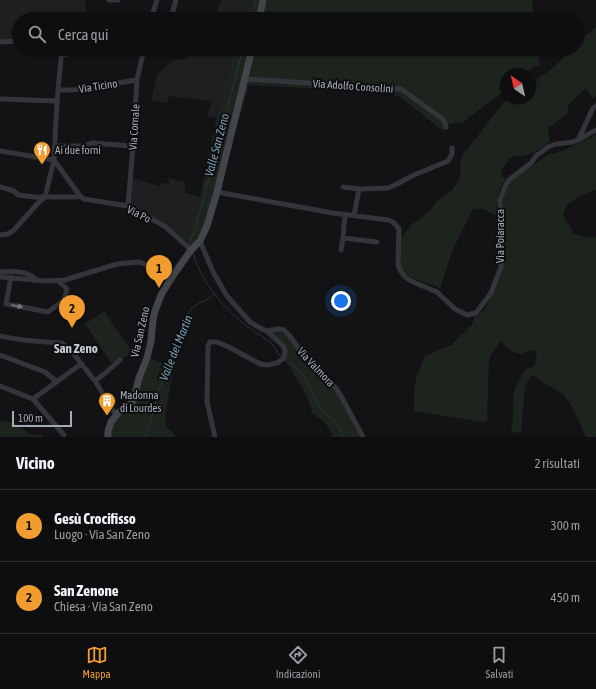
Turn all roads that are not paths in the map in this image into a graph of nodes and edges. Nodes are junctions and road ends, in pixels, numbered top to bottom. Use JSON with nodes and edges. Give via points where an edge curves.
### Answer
{"nodes":[{"id":1,"x":109,"y":0,"type":"edge"},
{"id":2,"x":118,"y":0,"type":"edge"},
{"id":3,"x":157,"y":0,"type":"edge"},
{"id":4,"x":176,"y":0,"type":"edge"},
{"id":5,"x":263,"y":0,"type":"edge"},
{"id":6,"x":173,"y":11,"type":"dead end"},
{"id":7,"x":153,"y":12,"type":"edge"},
{"id":8,"x":260,"y":12,"type":"edge"},
{"id":9,"x":12,"y":41,"type":"edge"},
{"id":10,"x":0,"y":42,"type":"edge"},
{"id":11,"x":62,"y":56,"type":"edge"},
{"id":12,"x":142,"y":56,"type":"edge"},
{"id":13,"x":250,"y":56,"type":"edge"},
{"id":14,"x":245,"y":79,"type":"junction"},
{"id":15,"x":137,"y":80,"type":"junction"},
{"id":16,"x":59,"y":90,"type":"junction"},
{"id":17,"x":0,"y":99,"type":"edge"},
{"id":18,"x":57,"y":101,"type":"junction"},
{"id":19,"x":596,"y":106,"type":"edge"},
{"id":20,"x":446,"y":127,"type":"dead end"},
{"id":21,"x":596,"y":130,"type":"edge"},
{"id":22,"x":578,"y":140,"type":"junction"},
{"id":23,"x":55,"y":146,"type":"junction"},
{"id":24,"x":133,"y":146,"type":"junction"},
{"id":25,"x":452,"y":148,"type":"dead end"},
{"id":26,"x":0,"y":151,"type":"edge"},
{"id":27,"x":54,"y":160,"type":"junction"},
{"id":28,"x":0,"y":187,"type":"edge"},
{"id":29,"x":343,"y":187,"type":"dead end"},
{"id":30,"x":359,"y":189,"type":"junction"},
{"id":31,"x":217,"y":192,"type":"junction"},
{"id":32,"x":80,"y":196,"type":"junction"},
{"id":33,"x":45,"y":198,"type":"junction"},
{"id":34,"x":128,"y":206,"type":"junction"},
{"id":35,"x":345,"y":215,"type":"junction"},
{"id":36,"x":354,"y":216,"type":"junction"},
{"id":37,"x":0,"y":236,"type":"edge"},
{"id":38,"x":343,"y":238,"type":"junction"},
{"id":39,"x":200,"y":241,"type":"junction"},
{"id":40,"x":377,"y":242,"type":"dead end"},
{"id":41,"x":190,"y":250,"type":"junction"},
{"id":42,"x":341,"y":250,"type":"dead end"},
{"id":43,"x":0,"y":272,"type":"edge"},
{"id":44,"x":0,"y":277,"type":"edge"},
{"id":45,"x":11,"y":277,"type":"junction"},
{"id":46,"x":172,"y":277,"type":"junction"},
{"id":47,"x":36,"y":280,"type":"junction"},
{"id":48,"x":58,"y":281,"type":"junction"},
{"id":49,"x":267,"y":331,"type":"junction"},
{"id":50,"x":0,"y":336,"type":"edge"},
{"id":51,"x":0,"y":355,"type":"edge"},
{"id":52,"x":120,"y":360,"type":"dead end"},
{"id":53,"x":81,"y":364,"type":"junction"},
{"id":54,"x":95,"y":381,"type":"junction"},
{"id":55,"x":57,"y":382,"type":"junction"},
{"id":56,"x":0,"y":386,"type":"edge"},
{"id":57,"x":33,"y":399,"type":"junction"},
{"id":58,"x":116,"y":415,"type":"junction"},
{"id":59,"x":64,"y":435,"type":"dead end"},
{"id":60,"x":108,"y":437,"type":"edge"},
{"id":61,"x":215,"y":437,"type":"edge"},
{"id":62,"x":363,"y":437,"type":"edge"}],
"edges":[{"from":1,"to":2,"type":"street"},
{"from":3,"to":7,"type":"street"},
{"from":4,"to":6,"type":"street"},
{"from":5,"to":8,"type":"street"},
{"from":9,"to":10,"type":"street"},
{"from":11,"to":16,"type":"street"},
{"from":12,"to":15,"type":"street","name":"Via Cornale"},
{"from":13,"to":14,"type":"street","name":"Via San Zeno"},
{"from":14,"to":20,"type":"street","name":"Via Adolfo Consolini","via":[[401,89],[444,120]]},
{"from":14,"to":31,"type":"street","name":"Via San Zeno"},
{"from":15,"to":16,"type":"street","name":"Via Ticino"},
{"from":15,"to":24,"type":"street","name":"Via Cornale"},
{"from":16,"to":18,"type":"street"},
{"from":17,"to":18,"type":"street"},
{"from":18,"to":23,"type":"street"},
{"from":19,"to":22,"type":"street"},
{"from":21,"to":22,"type":"street","name":"Via Poiaracca"},
{"from":22,"to":36,"type":"street","name":"Via Poiaracca","via":[[548,147],[509,180],[500,200],[501,267],[491,293],[476,313],[467,315],[455,309],[437,292],[404,276],[398,263],[399,228],[393,222]]},
{"from":23,"to":24,"type":"street","via":[[84,146],[92,143]]},
{"from":23,"to":27,"type":"street"},
{"from":24,"to":34,"type":"street","name":"Via Cornale"},
{"from":25,"to":30,"type":"street","via":[[448,161],[388,188]]},
{"from":26,"to":27,"type":"street"},
{"from":27,"to":32,"type":"street"},
{"from":27,"to":33,"type":"street"},
{"from":28,"to":33,"type":"street","name":"Via Po","via":[[14,190],[18,195]]},
{"from":29,"to":30,"type":"street"},
{"from":30,"to":36,"type":"street"},
{"from":31,"to":35,"type":"street","name":"Via Poiaracca"},
{"from":31,"to":39,"type":"street","name":"Via San Zeno"},
{"from":32,"to":33,"type":"street","name":"Via Po"},
{"from":32,"to":34,"type":"street","name":"Via Po","via":[[84,199]]},
{"from":33,"to":37,"type":"street","via":[[12,231]]},
{"from":34,"to":41,"type":"street","name":"Via Po","via":[[166,227]]},
{"from":35,"to":36,"type":"street","name":"Via Poiaracca"},
{"from":35,"to":38,"type":"street"},
{"from":38,"to":40,"type":"street"},
{"from":38,"to":42,"type":"street"},
{"from":39,"to":41,"type":"street","name":"Via San Zeno"},
{"from":39,"to":49,"type":"street","name":"Via Valmora","via":[[227,296],[250,322]]},
{"from":41,"to":46,"type":"street","name":"Via San Zeno"},
{"from":43,"to":47,"type":"street","via":[[25,273]]},
{"from":44,"to":45,"type":"street"},
{"from":45,"to":47,"type":"street"},
{"from":45,"to":48,"type":"street","one_way":true,"via":[[6,304],[48,312],[64,300],[67,289]]},
{"from":46,"to":48,"type":"street","via":[[139,262],[117,264]]},
{"from":46,"to":58,"type":"street","name":"Via San Zeno","via":[[161,295],[155,312],[151,342],[133,401]]},
{"from":47,"to":48,"type":"street"},
{"from":49,"to":61,"type":"street","via":[[285,350],[284,358],[277,363],[260,364],[217,342],[210,342],[208,346],[208,402]]},
{"from":49,"to":62,"type":"street","name":"Via Valmora","via":[[284,330],[290,336],[305,358],[335,387]]},
{"from":50,"to":53,"type":"street","via":[[28,342],[62,343]]},
{"from":51,"to":55,"type":"street","via":[[45,372]]},
{"from":52,"to":54,"type":"street","name":"Via San Zeno"},
{"from":53,"to":54,"type":"street"},
{"from":53,"to":55,"type":"street"},
{"from":54,"to":58,"type":"street"},
{"from":55,"to":57,"type":"street"},
{"from":56,"to":57,"type":"street"},
{"from":57,"to":59,"type":"street"},
{"from":58,"to":60,"type":"street","name":"Via San Zeno","via":[[109,426]]}]}
